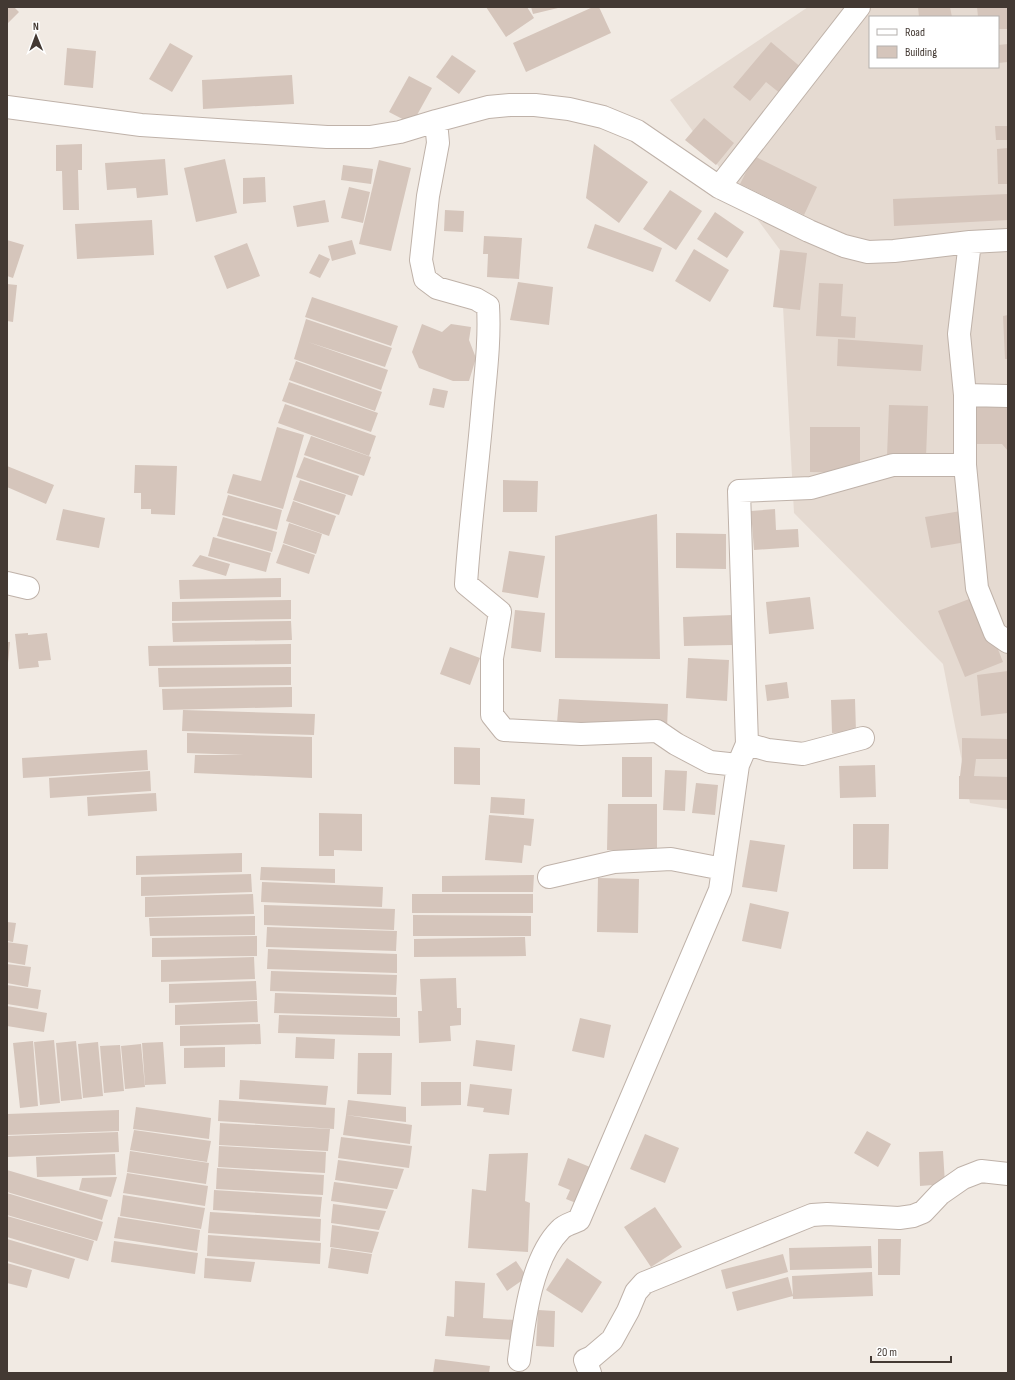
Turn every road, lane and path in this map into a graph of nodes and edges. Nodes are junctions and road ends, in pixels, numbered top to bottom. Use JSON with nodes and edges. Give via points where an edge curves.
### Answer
{"nodes":[{"id":1,"x":859,"y":7,"type":"edge"},
{"id":2,"x":7,"y":107,"type":"edge"},
{"id":3,"x":436,"y":121,"type":"junction"},
{"id":4,"x":719,"y":187,"type":"junction"},
{"id":5,"x":1008,"y":240,"type":"edge"},
{"id":6,"x":970,"y":242,"type":"junction"},
{"id":7,"x":965,"y":395,"type":"junction"},
{"id":8,"x":1008,"y":396,"type":"edge"},
{"id":9,"x":965,"y":465,"type":"junction"},
{"id":10,"x":7,"y":583,"type":"edge"},
{"id":11,"x":28,"y":588,"type":"dead end"},
{"id":12,"x":1008,"y":642,"type":"edge"},
{"id":13,"x":863,"y":738,"type":"dead end"},
{"id":14,"x":747,"y":744,"type":"junction"},
{"id":15,"x":738,"y":765,"type":"junction"},
{"id":16,"x":723,"y":869,"type":"junction"},
{"id":17,"x":549,"y":876,"type":"dead end"},
{"id":18,"x":1008,"y":1174,"type":"edge"},
{"id":19,"x":519,"y":1360,"type":"dead end"},
{"id":20,"x":590,"y":1373,"type":"edge"}],
"edges":[{"from":1,"to":4,"type":"street"},
{"from":2,"to":3,"type":"street","via":[[141,125],[327,137],[370,138]]},
{"from":3,"to":4,"type":"street","via":[[488,107],[510,105],[569,109],[603,117],[637,131]]},
{"from":3,"to":15,"type":"street","via":[[438,143],[428,196],[421,260],[425,279],[437,288],[476,299],[488,306],[485,387],[466,584],[500,612],[492,658],[492,715],[504,730],[581,734],[657,731],[710,762]]},
{"from":4,"to":6,"type":"street","via":[[809,231],[844,246],[868,252]]},
{"from":5,"to":6,"type":"street"},
{"from":6,"to":7,"type":"street","via":[[959,334]]},
{"from":7,"to":8,"type":"street"},
{"from":7,"to":9,"type":"street"},
{"from":9,"to":12,"type":"street","via":[[977,588],[996,633]]},
{"from":9,"to":14,"type":"street","via":[[893,465],[811,488],[739,491]]},
{"from":10,"to":11,"type":"street"},
{"from":13,"to":14,"type":"street","via":[[803,754],[768,750]]},
{"from":14,"to":15,"type":"street"},
{"from":15,"to":16,"type":"street"},
{"from":16,"to":17,"type":"street","via":[[671,859],[614,862]]},
{"from":16,"to":19,"type":"street","via":[[720,890],[579,1220],[561,1228],[549,1242],[538,1267],[525,1316]]},
{"from":18,"to":20,"type":"street","via":[[981,1171],[963,1178],[940,1194],[923,1212],[913,1216],[899,1218],[812,1215],[644,1283],[636,1292],[612,1340],[585,1360]]}]}
